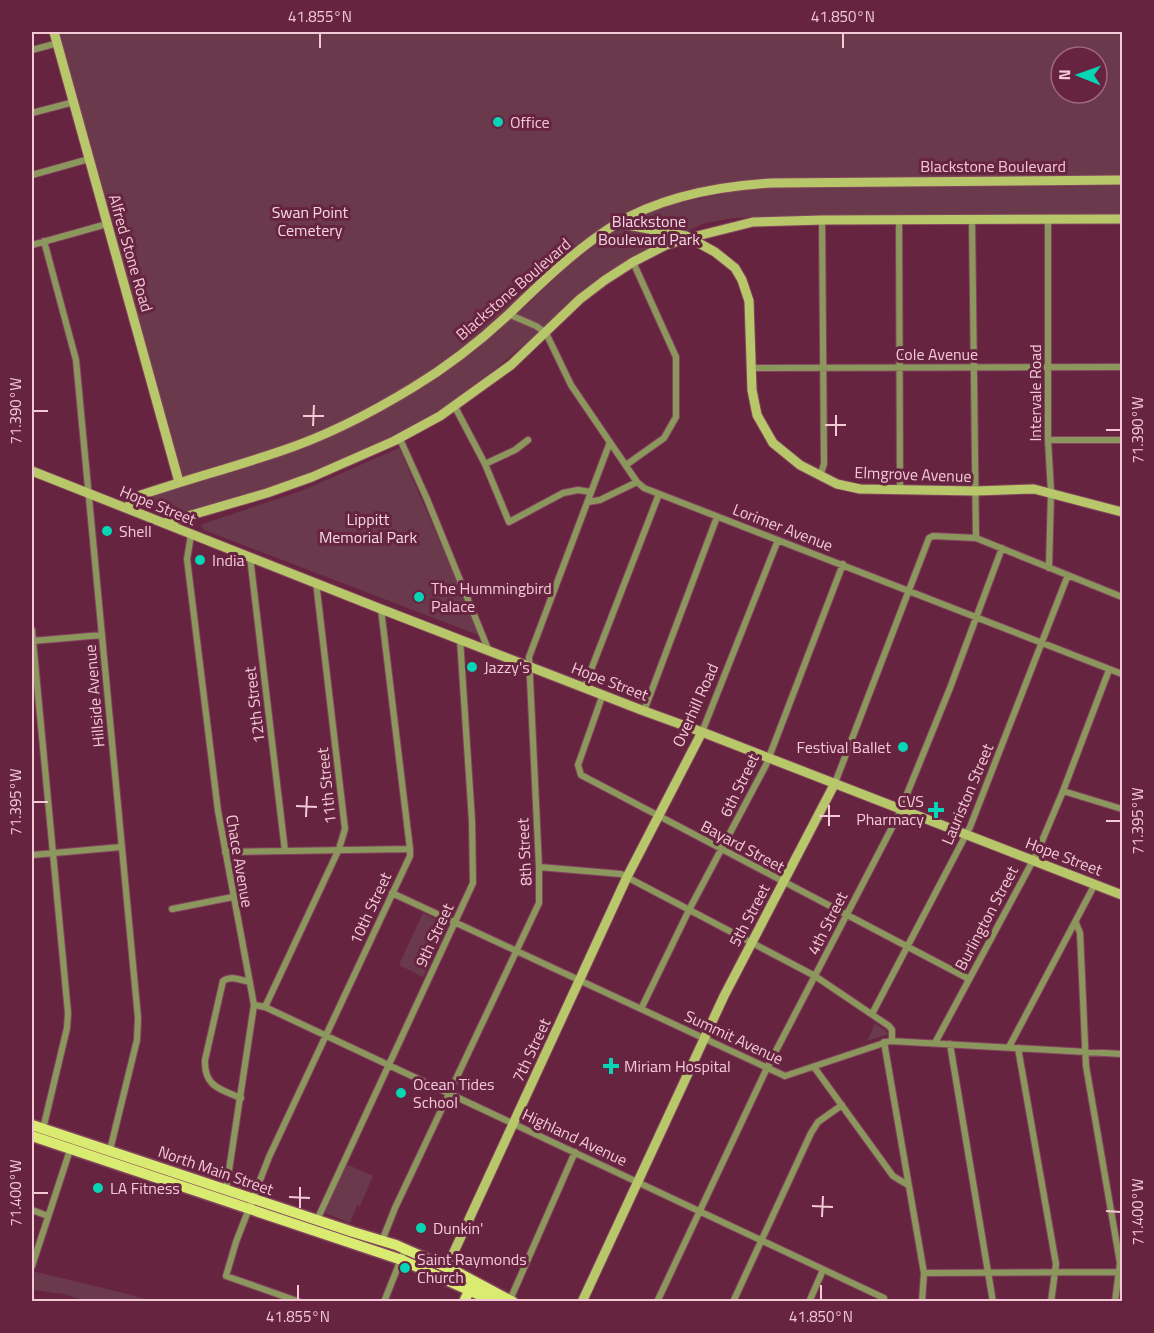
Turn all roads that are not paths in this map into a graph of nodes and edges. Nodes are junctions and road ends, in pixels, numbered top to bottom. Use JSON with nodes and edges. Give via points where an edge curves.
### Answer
{"nodes":[{"id":1,"x":54,"y":32,"type":"edge"},
{"id":2,"x":58,"y":43,"type":"junction"},
{"id":3,"x":32,"y":50,"type":"edge"},
{"id":4,"x":74,"y":102,"type":"junction"},
{"id":5,"x":32,"y":113,"type":"edge"},
{"id":6,"x":89,"y":159,"type":"junction"},
{"id":7,"x":32,"y":176,"type":"edge"},
{"id":8,"x":1122,"y":180,"type":"edge"},
{"id":9,"x":972,"y":219,"type":"junction"},
{"id":10,"x":1048,"y":219,"type":"junction"},
{"id":11,"x":1122,"y":219,"type":"edge"},
{"id":12,"x":822,"y":220,"type":"junction"},
{"id":13,"x":899,"y":220,"type":"junction"},
{"id":14,"x":617,"y":223,"type":"junction"},
{"id":15,"x":107,"y":224,"type":"junction"},
{"id":16,"x":689,"y":238,"type":"junction"},
{"id":17,"x":44,"y":242,"type":"junction"},
{"id":18,"x":32,"y":245,"type":"edge"},
{"id":19,"x":633,"y":262,"type":"junction"},
{"id":20,"x":508,"y":314,"type":"junction"},
{"id":21,"x":546,"y":333,"type":"junction"},
{"id":22,"x":1048,"y":366,"type":"junction"},
{"id":23,"x":974,"y":367,"type":"junction"},
{"id":24,"x":1122,"y":367,"type":"edge"},
{"id":25,"x":751,"y":368,"type":"junction"},
{"id":26,"x":823,"y":368,"type":"junction"},
{"id":27,"x":899,"y":368,"type":"junction"},
{"id":28,"x":455,"y":407,"type":"junction"},
{"id":29,"x":399,"y":437,"type":"junction"},
{"id":30,"x":528,"y":440,"type":"dead end"},
{"id":31,"x":1048,"y":440,"type":"junction"},
{"id":32,"x":1122,"y":440,"type":"edge"},
{"id":33,"x":610,"y":442,"type":"junction"},
{"id":34,"x":485,"y":464,"type":"junction"},
{"id":35,"x":626,"y":465,"type":"junction"},
{"id":36,"x":32,"y":471,"type":"edge"},
{"id":37,"x":820,"y":476,"type":"junction"},
{"id":38,"x":179,"y":482,"type":"junction"},
{"id":39,"x":637,"y":482,"type":"junction"},
{"id":40,"x":900,"y":490,"type":"junction"},
{"id":41,"x":976,"y":491,"type":"junction"},
{"id":42,"x":88,"y":492,"type":"junction"},
{"id":43,"x":591,"y":492,"type":"junction"},
{"id":44,"x":1051,"y":492,"type":"junction"},
{"id":45,"x":659,"y":494,"type":"junction"},
{"id":46,"x":588,"y":502,"type":"junction"},
{"id":47,"x":128,"y":508,"type":"junction"},
{"id":48,"x":1122,"y":512,"type":"edge"},
{"id":49,"x":201,"y":513,"type":"junction"},
{"id":50,"x":717,"y":517,"type":"junction"},
{"id":51,"x":164,"y":523,"type":"junction"},
{"id":52,"x":191,"y":535,"type":"junction"},
{"id":53,"x":976,"y":538,"type":"junction"},
{"id":54,"x":778,"y":540,"type":"junction"},
{"id":55,"x":1002,"y":548,"type":"junction"},
{"id":56,"x":250,"y":557,"type":"junction"},
{"id":57,"x":843,"y":564,"type":"junction"},
{"id":58,"x":1049,"y":568,"type":"junction"},
{"id":59,"x":1068,"y":575,"type":"junction"},
{"id":60,"x":316,"y":582,"type":"junction"},
{"id":61,"x":910,"y":590,"type":"junction"},
{"id":62,"x":1122,"y":597,"type":"edge"},
{"id":63,"x":381,"y":609,"type":"junction"},
{"id":64,"x":976,"y":616,"type":"junction"},
{"id":65,"x":32,"y":630,"type":"edge"},
{"id":66,"x":102,"y":635,"type":"junction"},
{"id":67,"x":460,"y":639,"type":"junction"},
{"id":68,"x":32,"y":641,"type":"edge"},
{"id":69,"x":1044,"y":642,"type":"junction"},
{"id":70,"x":488,"y":649,"type":"junction"},
{"id":71,"x":529,"y":665,"type":"junction"},
{"id":72,"x":1109,"y":670,"type":"junction"},
{"id":73,"x":1122,"y":674,"type":"edge"},
{"id":74,"x":584,"y":688,"type":"junction"},
{"id":75,"x":603,"y":694,"type":"junction"},
{"id":76,"x":644,"y":711,"type":"junction"},
{"id":77,"x":702,"y":732,"type":"junction"},
{"id":78,"x":768,"y":757,"type":"junction"},
{"id":79,"x":835,"y":783,"type":"junction"},
{"id":80,"x":1063,"y":790,"type":"junction"},
{"id":81,"x":901,"y":809,"type":"junction"},
{"id":82,"x":1122,"y":809,"type":"edge"},
{"id":83,"x":659,"y":817,"type":"junction"},
{"id":84,"x":967,"y":834,"type":"junction"},
{"id":85,"x":121,"y":847,"type":"junction"},
{"id":86,"x":339,"y":849,"type":"junction"},
{"id":87,"x":411,"y":849,"type":"junction"},
{"id":88,"x":722,"y":849,"type":"junction"},
{"id":89,"x":285,"y":851,"type":"junction"},
{"id":90,"x":225,"y":852,"type":"junction"},
{"id":91,"x":53,"y":854,"type":"junction"},
{"id":92,"x":32,"y":855,"type":"edge"},
{"id":93,"x":1032,"y":860,"type":"junction"},
{"id":94,"x":539,"y":867,"type":"junction"},
{"id":95,"x":627,"y":878,"type":"junction"},
{"id":96,"x":783,"y":882,"type":"junction"},
{"id":97,"x":1095,"y":884,"type":"junction"},
{"id":98,"x":392,"y":893,"type":"junction"},
{"id":99,"x":1122,"y":895,"type":"edge"},
{"id":100,"x":233,"y":897,"type":"junction"},
{"id":101,"x":172,"y":909,"type":"dead end"},
{"id":102,"x":689,"y":910,"type":"junction"},
{"id":103,"x":847,"y":915,"type":"junction"},
{"id":104,"x":455,"y":922,"type":"junction"},
{"id":105,"x":1076,"y":923,"type":"junction"},
{"id":106,"x":751,"y":943,"type":"junction"},
{"id":107,"x":907,"y":947,"type":"junction"},
{"id":108,"x":518,"y":950,"type":"junction"},
{"id":109,"x":815,"y":976,"type":"junction"},
{"id":110,"x":969,"y":979,"type":"junction"},
{"id":111,"x":579,"y":980,"type":"junction"},
{"id":112,"x":249,"y":982,"type":"junction"},
{"id":113,"x":254,"y":1005,"type":"junction"},
{"id":114,"x":265,"y":1007,"type":"junction"},
{"id":115,"x":641,"y":1009,"type":"junction"},
{"id":116,"x":872,"y":1014,"type":"junction"},
{"id":117,"x":326,"y":1035,"type":"junction"},
{"id":118,"x":704,"y":1039,"type":"junction"},
{"id":119,"x":892,"y":1041,"type":"junction"},
{"id":120,"x":884,"y":1042,"type":"junction"},
{"id":121,"x":935,"y":1043,"type":"junction"},
{"id":122,"x":950,"y":1044,"type":"junction"},
{"id":123,"x":1009,"y":1047,"type":"junction"},
{"id":124,"x":1018,"y":1048,"type":"junction"},
{"id":125,"x":1084,"y":1052,"type":"junction"},
{"id":126,"x":1122,"y":1054,"type":"edge"},
{"id":127,"x":389,"y":1064,"type":"junction"},
{"id":128,"x":814,"y":1067,"type":"junction"},
{"id":129,"x":767,"y":1068,"type":"junction"},
{"id":130,"x":450,"y":1093,"type":"junction"},
{"id":131,"x":241,"y":1098,"type":"junction"},
{"id":132,"x":842,"y":1105,"type":"junction"},
{"id":133,"x":512,"y":1123,"type":"junction"},
{"id":134,"x":32,"y":1125,"type":"edge"},
{"id":135,"x":39,"y":1134,"type":"edge"},
{"id":136,"x":72,"y":1143,"type":"junction"},
{"id":137,"x":575,"y":1152,"type":"junction"},
{"id":138,"x":108,"y":1153,"type":"junction"},
{"id":139,"x":638,"y":1181,"type":"junction"},
{"id":140,"x":908,"y":1185,"type":"junction"},
{"id":141,"x":226,"y":1190,"type":"junction"},
{"id":142,"x":251,"y":1204,"type":"junction"},
{"id":143,"x":32,"y":1210,"type":"edge"},
{"id":144,"x":699,"y":1211,"type":"junction"},
{"id":145,"x":48,"y":1216,"type":"junction"},
{"id":146,"x":317,"y":1220,"type":"junction"},
{"id":147,"x":762,"y":1240,"type":"junction"},
{"id":148,"x":382,"y":1241,"type":"junction"},
{"id":149,"x":404,"y":1255,"type":"junction"},
{"id":150,"x":32,"y":1266,"type":"edge"},
{"id":151,"x":447,"y":1268,"type":"junction"},
{"id":152,"x":824,"y":1270,"type":"junction"},
{"id":153,"x":989,"y":1272,"type":"junction"},
{"id":154,"x":1055,"y":1272,"type":"junction"},
{"id":155,"x":1120,"y":1272,"type":"edge"},
{"id":156,"x":924,"y":1274,"type":"junction"},
{"id":157,"x":472,"y":1285,"type":"junction"},
{"id":158,"x":884,"y":1300,"type":"edge"},
{"id":159,"x":512,"y":1301,"type":"edge"},
{"id":160,"x":300,"y":1302,"type":"edge"},
{"id":161,"x":384,"y":1302,"type":"edge"},
{"id":162,"x":464,"y":1302,"type":"edge"},
{"id":163,"x":495,"y":1302,"type":"edge"},
{"id":164,"x":582,"y":1302,"type":"edge"},
{"id":165,"x":657,"y":1302,"type":"edge"},
{"id":166,"x":733,"y":1302,"type":"edge"},
{"id":167,"x":808,"y":1302,"type":"edge"},
{"id":168,"x":922,"y":1302,"type":"edge"},
{"id":169,"x":993,"y":1302,"type":"edge"},
{"id":170,"x":1051,"y":1302,"type":"edge"},
{"id":171,"x":1115,"y":1302,"type":"edge"}],
"edges":[{"from":1,"to":2,"type":"main road","name":"Alfred Stone Road"},
{"from":2,"to":3,"type":"street"},
{"from":2,"to":4,"type":"main road","name":"Alfred Stone Road"},
{"from":4,"to":5,"type":"street"},
{"from":4,"to":6,"type":"main road","name":"Alfred Stone Road"},
{"from":6,"to":7,"type":"street"},
{"from":6,"to":15,"type":"main road","name":"Alfred Stone Road"},
{"from":8,"to":14,"type":"main road","name":"Blackstone Boulevard","via":[[745,184],[669,200]]},
{"from":9,"to":10,"type":"main road"},
{"from":9,"to":13,"type":"main road"},
{"from":9,"to":23,"type":"street"},
{"from":10,"to":11,"type":"main road"},
{"from":10,"to":22,"type":"street","name":"Intervale Road"},
{"from":12,"to":13,"type":"main road"},
{"from":12,"to":16,"type":"main road","via":[[753,222]]},
{"from":12,"to":26,"type":"street"},
{"from":13,"to":27,"type":"street"},
{"from":14,"to":16,"type":"main road","name":"Elmgrove Avenue"},
{"from":14,"to":20,"type":"main road","name":"Blackstone Boulevard","via":[[559,266]]},
{"from":15,"to":17,"type":"street"},
{"from":15,"to":38,"type":"main road","name":"Alfred Stone Road"},
{"from":16,"to":19,"type":"main road"},
{"from":16,"to":25,"type":"main road","name":"Elmgrove Avenue","via":[[715,252],[735,268],[742,280],[749,301]]},
{"from":17,"to":18,"type":"street"},
{"from":17,"to":42,"type":"street","name":"Hillside Avenue","via":[[75,352]]},
{"from":19,"to":21,"type":"main road","via":[[579,299]]},
{"from":19,"to":35,"type":"street","via":[[676,357],[676,417],[664,438]]},
{"from":20,"to":21,"type":"street"},
{"from":20,"to":38,"type":"main road","name":"Blackstone Boulevard","via":[[453,361],[369,413],[282,451]]},
{"from":21,"to":28,"type":"main road"},
{"from":21,"to":33,"type":"street","name":"Lorimer Avenue","via":[[572,385]]},
{"from":22,"to":23,"type":"street","name":"Cole Avenue"},
{"from":22,"to":24,"type":"street","name":"Cole Avenue"},
{"from":22,"to":31,"type":"street","name":"Intervale Road"},
{"from":23,"to":27,"type":"street","name":"Cole Avenue"},
{"from":23,"to":41,"type":"street"},
{"from":25,"to":26,"type":"street","name":"Cole Avenue"},
{"from":25,"to":37,"type":"main road","name":"Elmgrove Avenue","via":[[754,401],[764,430],[784,454]]},
{"from":26,"to":27,"type":"street","name":"Cole Avenue"},
{"from":26,"to":37,"type":"street","via":[[824,464]]},
{"from":27,"to":40,"type":"street"},
{"from":28,"to":29,"type":"main road"},
{"from":28,"to":34,"type":"street"},
{"from":29,"to":49,"type":"main road","via":[[312,477]]},
{"from":29,"to":70,"type":"street"},
{"from":30,"to":34,"type":"street"},
{"from":31,"to":32,"type":"street"},
{"from":31,"to":44,"type":"street","name":"Intervale Road"},
{"from":33,"to":35,"type":"street","name":"Lorimer Avenue"},
{"from":33,"to":43,"type":"street","name":"8th Street"},
{"from":34,"to":43,"type":"street","via":[[509,522],[563,493]]},
{"from":35,"to":39,"type":"street","name":"Lorimer Avenue"},
{"from":36,"to":42,"type":"main road","name":"Hope Street"},
{"from":37,"to":40,"type":"main road","name":"Elmgrove Avenue","via":[[849,487]]},
{"from":38,"to":47,"type":"main road","name":"Blackstone Boulevard","via":[[134,498]]},
{"from":39,"to":45,"type":"street","name":"Lorimer Avenue"},
{"from":39,"to":46,"type":"street"},
{"from":40,"to":41,"type":"main road","name":"Elmgrove Avenue"},
{"from":41,"to":44,"type":"main road","name":"Elmgrove Avenue"},
{"from":41,"to":53,"type":"street"},
{"from":42,"to":47,"type":"main road","name":"Hope Street"},
{"from":42,"to":66,"type":"street","name":"Hillside Avenue"},
{"from":43,"to":46,"type":"street","name":"8th Street"},
{"from":44,"to":48,"type":"main road","name":"Elmgrove Avenue"},
{"from":44,"to":58,"type":"street","name":"Intervale Road"},
{"from":45,"to":50,"type":"street","name":"Lorimer Avenue"},
{"from":45,"to":74,"type":"street"},
{"from":46,"to":71,"type":"street","name":"8th Street","via":[[530,651]]},
{"from":47,"to":51,"type":"main road","name":"Hope Street"},
{"from":49,"to":51,"type":"main road"},
{"from":49,"to":52,"type":"main road"},
{"from":50,"to":54,"type":"street","name":"Lorimer Avenue"},
{"from":50,"to":76,"type":"street"},
{"from":51,"to":52,"type":"main road","name":"Hope Street"},
{"from":52,"to":56,"type":"main road","name":"Hope Street"},
{"from":52,"to":90,"type":"street","name":"Chace Avenue","via":[[187,558]]},
{"from":53,"to":55,"type":"street"},
{"from":53,"to":61,"type":"street","name":"5th Street","via":[[928,538]]},
{"from":54,"to":57,"type":"street","name":"Lorimer Avenue"},
{"from":54,"to":77,"type":"street","name":"Overhill Road"},
{"from":55,"to":58,"type":"street"},
{"from":55,"to":64,"type":"street","name":"4th Street"},
{"from":56,"to":60,"type":"main road","name":"Hope Street"},
{"from":56,"to":89,"type":"street","name":"12th Street"},
{"from":57,"to":61,"type":"street","name":"Lorimer Avenue"},
{"from":57,"to":78,"type":"street","name":"6th Street"},
{"from":58,"to":59,"type":"street"},
{"from":59,"to":62,"type":"street"},
{"from":59,"to":69,"type":"street","name":"Lauriston Street"},
{"from":60,"to":63,"type":"main road","name":"Hope Street"},
{"from":60,"to":86,"type":"street","name":"11th Street","via":[[345,823]]},
{"from":61,"to":64,"type":"street","name":"Lorimer Avenue"},
{"from":61,"to":79,"type":"street","name":"5th Street"},
{"from":63,"to":67,"type":"main road","name":"Hope Street"},
{"from":63,"to":87,"type":"street","name":"10th Street"},
{"from":64,"to":69,"type":"street","name":"Lorimer Avenue"},
{"from":64,"to":81,"type":"street","name":"4th Street"},
{"from":65,"to":68,"type":"street"},
{"from":66,"to":68,"type":"street"},
{"from":66,"to":85,"type":"street","name":"Hillside Avenue"},
{"from":67,"to":70,"type":"main road","name":"Hope Street"},
{"from":67,"to":104,"type":"street","name":"9th Street","via":[[473,883]]},
{"from":68,"to":91,"type":"street"},
{"from":69,"to":72,"type":"street","name":"Lorimer Avenue"},
{"from":69,"to":84,"type":"street","name":"Lauriston Street"},
{"from":70,"to":71,"type":"main road","name":"Hope Street"},
{"from":71,"to":74,"type":"main road","name":"Hope Street"},
{"from":71,"to":94,"type":"street","name":"8th Street"},
{"from":72,"to":73,"type":"street","name":"Lorimer Avenue"},
{"from":72,"to":80,"type":"street","name":"Burlington Street"},
{"from":74,"to":75,"type":"main road","name":"Hope Street"},
{"from":75,"to":76,"type":"main road","name":"Hope Street"},
{"from":75,"to":83,"type":"street","name":"Bayard Street","via":[[579,771]]},
{"from":76,"to":77,"type":"main road","name":"Hope Street"},
{"from":77,"to":78,"type":"main road","name":"Hope Street"},
{"from":77,"to":83,"type":"main road","name":"Overhill Road"},
{"from":78,"to":79,"type":"main road","name":"Hope Street"},
{"from":78,"to":88,"type":"street","name":"6th Street"},
{"from":79,"to":81,"type":"main road","name":"Hope Street"},
{"from":79,"to":96,"type":"main road","name":"5th Street"},
{"from":80,"to":82,"type":"street"},
{"from":80,"to":93,"type":"street","name":"Burlington Street"},
{"from":81,"to":84,"type":"main road","name":"Hope Street"},
{"from":81,"to":103,"type":"street","name":"4th Street"},
{"from":83,"to":88,"type":"street","name":"Bayard Street"},
{"from":83,"to":95,"type":"main road","name":"Overhill Road"},
{"from":84,"to":93,"type":"main road","name":"Hope Street"},
{"from":84,"to":107,"type":"street","name":"Lauriston Street"},
{"from":85,"to":91,"type":"street"},
{"from":85,"to":138,"type":"street","name":"Hillside Avenue","via":[[138,1029]]},
{"from":86,"to":87,"type":"street"},
{"from":86,"to":89,"type":"street"},
{"from":86,"to":114,"type":"street","name":"11th Street"},
{"from":87,"to":98,"type":"street","name":"10th Street"},
{"from":88,"to":96,"type":"street","name":"Bayard Street"},
{"from":88,"to":102,"type":"street","name":"6th Street"},
{"from":89,"to":90,"type":"street"},
{"from":90,"to":100,"type":"street","name":"Chace Avenue"},
{"from":91,"to":92,"type":"street"},
{"from":91,"to":135,"type":"street","via":[[68,1013]]},
{"from":93,"to":97,"type":"main road","name":"Hope Street"},
{"from":93,"to":110,"type":"street","name":"Burlington Street"},
{"from":94,"to":95,"type":"street","via":[[621,874]]},
{"from":94,"to":108,"type":"street","name":"8th Street","via":[[539,903]]},
{"from":95,"to":102,"type":"street"},
{"from":95,"to":111,"type":"main road","name":"7th Street"},
{"from":96,"to":103,"type":"street","name":"Bayard Street"},
{"from":96,"to":106,"type":"main road","name":"5th Street"},
{"from":97,"to":99,"type":"main road","name":"Hope Street"},
{"from":97,"to":105,"type":"street"},
{"from":98,"to":104,"type":"street","name":"Summit Avenue"},
{"from":98,"to":117,"type":"street","name":"10th Street"},
{"from":100,"to":101,"type":"street"},
{"from":100,"to":112,"type":"street","name":"Chace Avenue"},
{"from":102,"to":106,"type":"street"},
{"from":102,"to":115,"type":"street","name":"6th Street"},
{"from":103,"to":107,"type":"street","name":"Bayard Street"},
{"from":103,"to":109,"type":"street","name":"4th Street"},
{"from":104,"to":108,"type":"street","name":"Summit Avenue"},
{"from":104,"to":127,"type":"street","name":"9th Street"},
{"from":105,"to":123,"type":"street"},
{"from":105,"to":125,"type":"street","via":[[1080,933]]},
{"from":106,"to":109,"type":"street"},
{"from":106,"to":118,"type":"main road","name":"5th Street"},
{"from":107,"to":110,"type":"street","name":"Bayard Street"},
{"from":107,"to":116,"type":"street","name":"Lauriston Street"},
{"from":108,"to":111,"type":"street","name":"Summit Avenue"},
{"from":108,"to":130,"type":"street","name":"8th Street"},
{"from":109,"to":116,"type":"street"},
{"from":109,"to":129,"type":"street","name":"4th Street"},
{"from":110,"to":121,"type":"street","name":"Burlington Street"},
{"from":111,"to":115,"type":"street","name":"Summit Avenue"},
{"from":111,"to":133,"type":"main road","name":"7th Street"},
{"from":112,"to":113,"type":"street","name":"Chace Avenue"},
{"from":112,"to":131,"type":"street","via":[[234,978],[223,981],[204,1060],[207,1079]]},
{"from":113,"to":114,"type":"street","name":"Highland Avenue"},
{"from":113,"to":131,"type":"street","name":"Chace Avenue"},
{"from":114,"to":117,"type":"street","name":"Highland Avenue"},
{"from":115,"to":118,"type":"street","name":"Summit Avenue"},
{"from":116,"to":119,"type":"street","via":[[892,1030]]},
{"from":117,"to":127,"type":"street","name":"Highland Avenue"},
{"from":117,"to":142,"type":"street","name":"10th Street"},
{"from":118,"to":129,"type":"street","name":"Summit Avenue"},
{"from":118,"to":139,"type":"main road","name":"5th Street"},
{"from":119,"to":120,"type":"street","name":"Summit Avenue"},
{"from":119,"to":121,"type":"street","name":"Summit Avenue"},
{"from":120,"to":128,"type":"street","name":"Summit Avenue"},
{"from":120,"to":140,"type":"street"},
{"from":121,"to":122,"type":"street","name":"Summit Avenue"},
{"from":122,"to":123,"type":"street","name":"Summit Avenue"},
{"from":122,"to":153,"type":"street"},
{"from":123,"to":124,"type":"street","name":"Summit Avenue"},
{"from":124,"to":125,"type":"street","name":"Summit Avenue"},
{"from":124,"to":154,"type":"street"},
{"from":125,"to":126,"type":"street","name":"Summit Avenue"},
{"from":125,"to":155,"type":"street"},
{"from":127,"to":130,"type":"street","name":"Highland Avenue"},
{"from":127,"to":146,"type":"street","name":"9th Street"},
{"from":128,"to":129,"type":"street","name":"Summit Avenue","via":[[789,1076]]},
{"from":128,"to":132,"type":"street"},
{"from":129,"to":144,"type":"street","name":"4th Street"},
{"from":130,"to":133,"type":"street","name":"Highland Avenue"},
{"from":130,"to":148,"type":"street","name":"8th Street"},
{"from":131,"to":141,"type":"street","name":"Chace Avenue"},
{"from":132,"to":140,"type":"street","via":[[893,1176]]},
{"from":132,"to":147,"type":"street","via":[[818,1122],[811,1133]]},
{"from":133,"to":137,"type":"street","name":"Highland Avenue"},
{"from":133,"to":151,"type":"main road","name":"7th Street"},
{"from":134,"to":135,"type":"main road"},
{"from":135,"to":136,"type":"main road"},
{"from":136,"to":138,"type":"main road"},
{"from":136,"to":145,"type":"street"},
{"from":137,"to":139,"type":"street","name":"Highland Avenue"},
{"from":137,"to":159,"type":"street"},
{"from":138,"to":141,"type":"main road","name":"North Main Street"},
{"from":138,"to":142,"type":"main road","name":"North Main Street"},
{"from":139,"to":144,"type":"street","name":"Highland Avenue"},
{"from":139,"to":164,"type":"main road","name":"5th Street"},
{"from":140,"to":156,"type":"street"},
{"from":141,"to":142,"type":"main road","name":"North Main Street"},
{"from":142,"to":146,"type":"main road","name":"North Main Street"},
{"from":142,"to":149,"type":"main road","name":"North Main Street"},
{"from":142,"to":160,"type":"street","name":"10th Street","via":[[226,1275]]},
{"from":143,"to":145,"type":"street"},
{"from":144,"to":147,"type":"street","name":"Highland Avenue"},
{"from":144,"to":165,"type":"street","name":"4th Street"},
{"from":145,"to":150,"type":"street"},
{"from":146,"to":148,"type":"main road","name":"North Main Street"},
{"from":147,"to":152,"type":"street","name":"Highland Avenue"},
{"from":147,"to":166,"type":"street"},
{"from":148,"to":149,"type":"main road","name":"North Main Street"},
{"from":149,"to":151,"type":"main road","name":"North Main Street"},
{"from":149,"to":157,"type":"main road","name":"North Main Street"},
{"from":149,"to":161,"type":"street"},
{"from":151,"to":157,"type":"main road","name":"North Main Street"},
{"from":152,"to":158,"type":"street","name":"Highland Avenue"},
{"from":152,"to":167,"type":"street"},
{"from":153,"to":154,"type":"street"},
{"from":153,"to":156,"type":"street"},
{"from":153,"to":169,"type":"street"},
{"from":154,"to":155,"type":"street"},
{"from":154,"to":170,"type":"street"},
{"from":155,"to":171,"type":"street"},
{"from":156,"to":168,"type":"street"},
{"from":157,"to":159,"type":"main road","name":"North Main Street"},
{"from":157,"to":162,"type":"main road"},
{"from":157,"to":163,"type":"main road","name":"North Main Street"}]}
